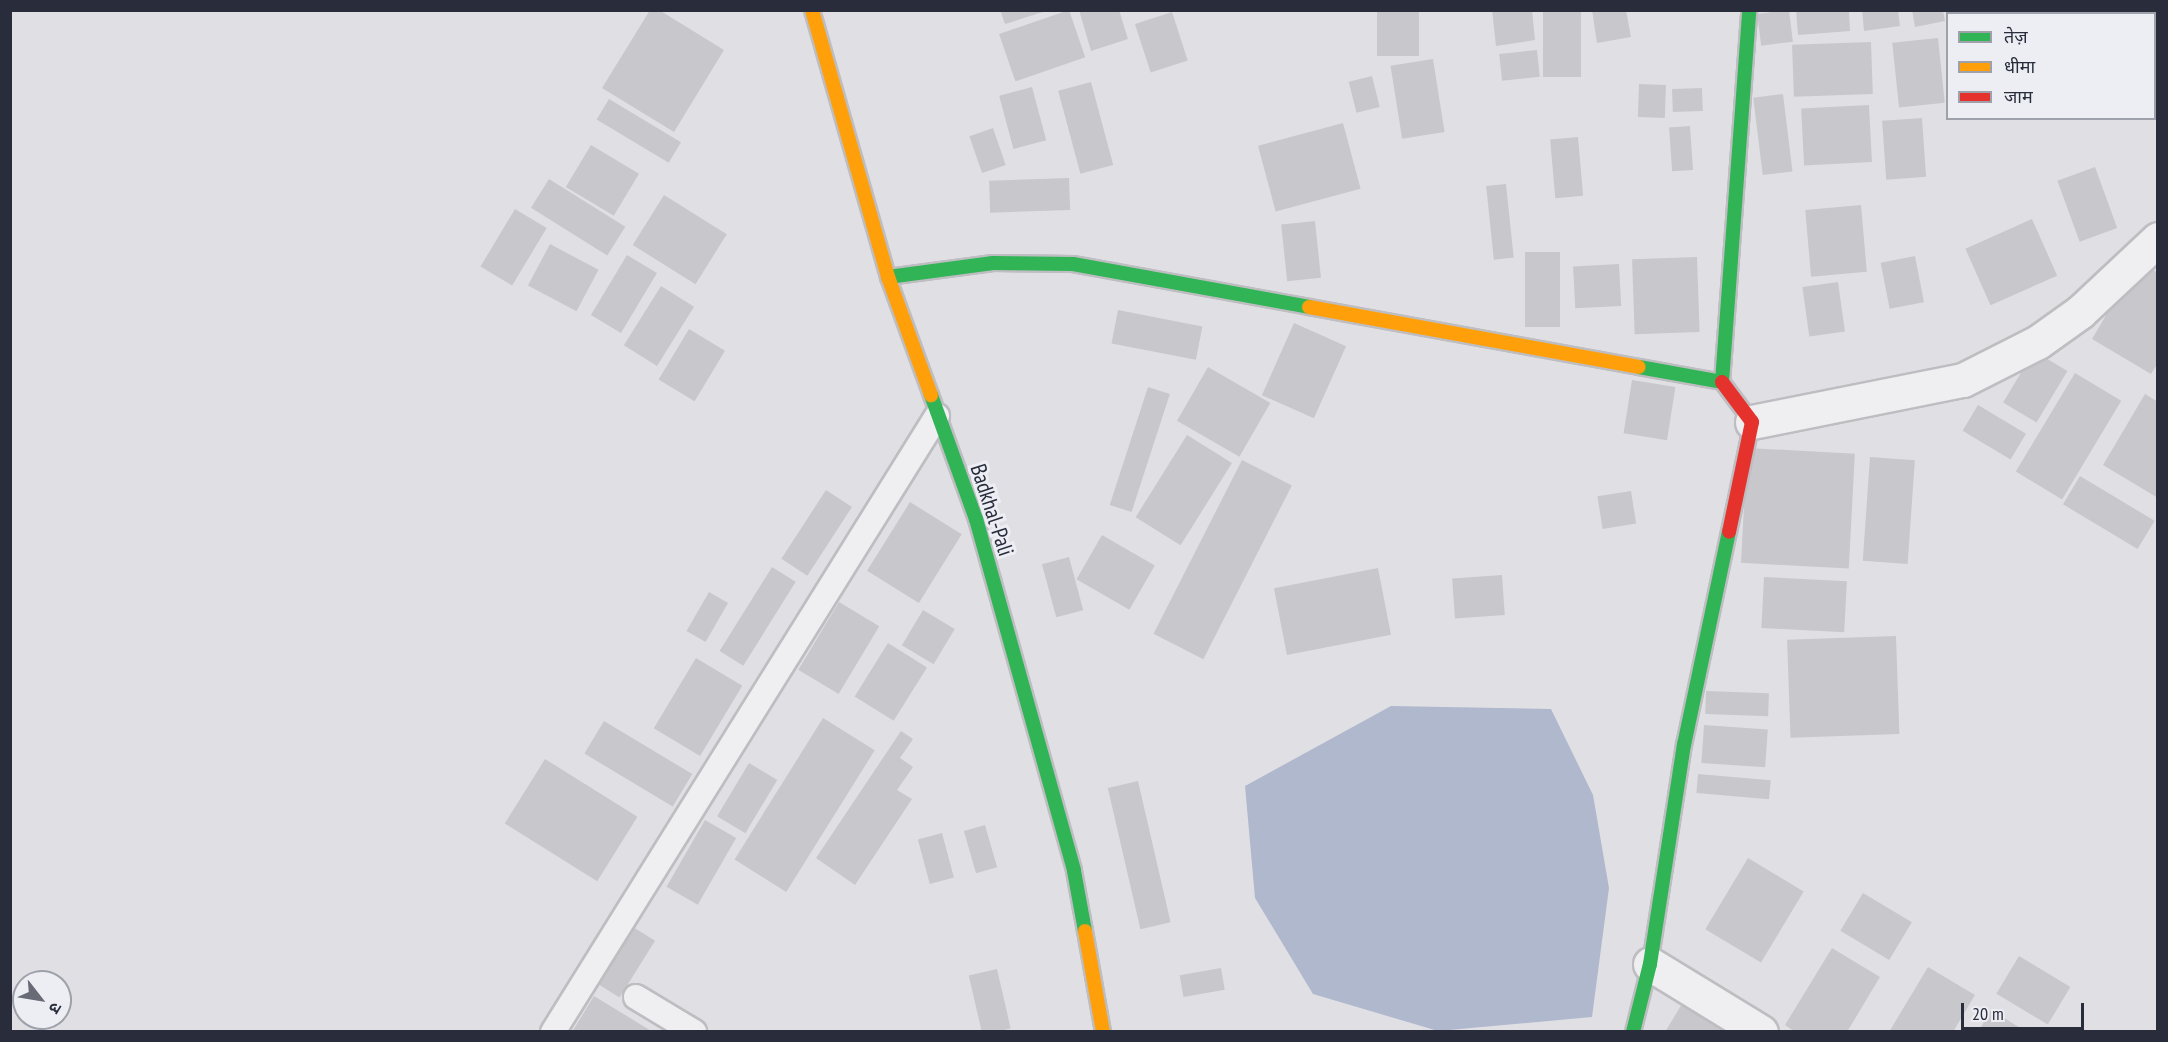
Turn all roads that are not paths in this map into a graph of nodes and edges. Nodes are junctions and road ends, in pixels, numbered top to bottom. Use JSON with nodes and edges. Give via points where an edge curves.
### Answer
{"nodes":[{"id":1,"x":812,"y":10,"type":"edge"},
{"id":2,"x":1749,"y":10,"type":"edge"},
{"id":3,"x":2157,"y":238,"type":"edge"},
{"id":4,"x":888,"y":277,"type":"junction"},
{"id":5,"x":1722,"y":382,"type":"junction"},
{"id":6,"x":937,"y":416,"type":"junction"},
{"id":7,"x":1752,"y":422,"type":"junction"},
{"id":8,"x":1650,"y":964,"type":"junction"},
{"id":9,"x":636,"y":997,"type":"dead end"},
{"id":10,"x":553,"y":1032,"type":"edge"},
{"id":11,"x":694,"y":1032,"type":"edge"},
{"id":12,"x":1103,"y":1032,"type":"edge"},
{"id":13,"x":1633,"y":1032,"type":"edge"},
{"id":14,"x":1761,"y":1032,"type":"edge"}],
"edges":[{"from":1,"to":4,"type":"street","name":"Badkhal-Pali"},
{"from":2,"to":5,"type":"street"},
{"from":3,"to":7,"type":"street","via":[[2080,312],[2038,342],[1963,380]]},
{"from":4,"to":5,"type":"street","via":[[993,263],[1073,264]]},
{"from":4,"to":6,"type":"street","name":"Badkhal-Pali"},
{"from":5,"to":7,"type":"street"},
{"from":6,"to":10,"type":"lane"},
{"from":6,"to":12,"type":"street","name":"Badkhal-Pali","via":[[976,519],[1074,871]]},
{"from":7,"to":8,"type":"street","via":[[1684,745]]},
{"from":8,"to":13,"type":"street"},
{"from":8,"to":14,"type":"street"},
{"from":9,"to":11,"type":"lane"}]}
